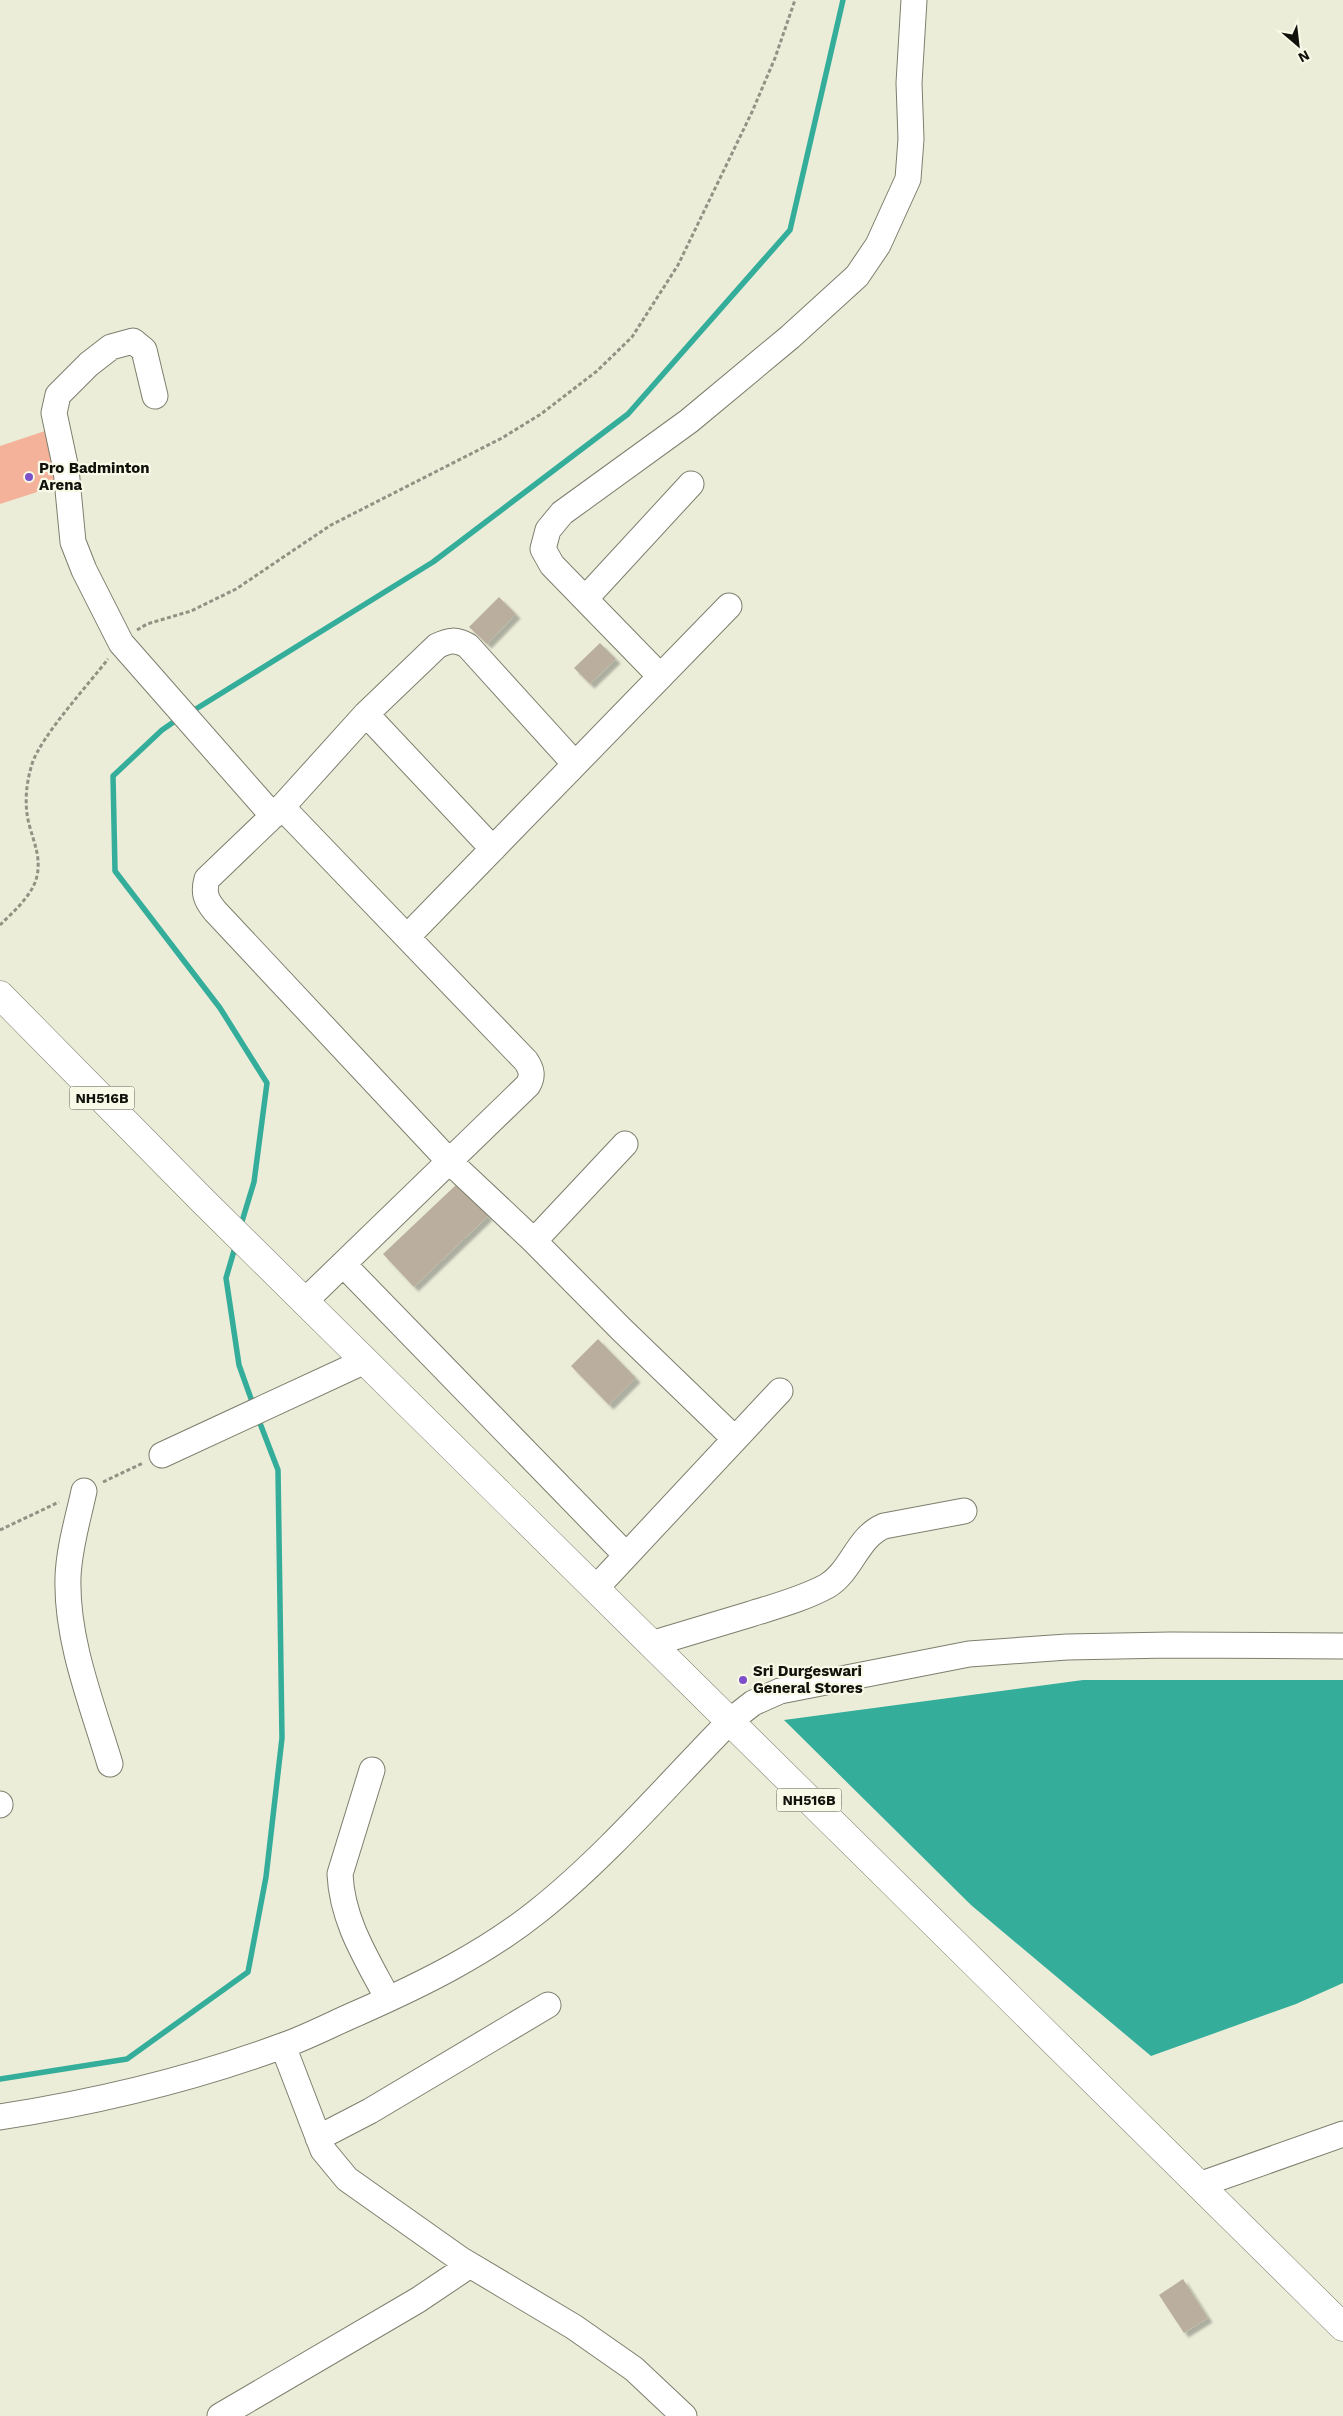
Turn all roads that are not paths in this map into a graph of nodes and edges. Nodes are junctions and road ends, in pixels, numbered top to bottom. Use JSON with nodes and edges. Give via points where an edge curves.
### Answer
{"nodes":[{"id":1,"x":914,"y":0,"type":"edge"},
{"id":2,"x":155,"y":396,"type":"dead end"},
{"id":3,"x":691,"y":484,"type":"dead end"},
{"id":4,"x":585,"y":599,"type":"junction"},
{"id":5,"x":729,"y":606,"type":"dead end"},
{"id":6,"x":660,"y":676,"type":"junction"},
{"id":7,"x":366,"y":714,"type":"junction"},
{"id":8,"x":576,"y":764,"type":"junction"},
{"id":9,"x":278,"y":811,"type":"junction"},
{"id":10,"x":493,"y":849,"type":"junction"},
{"id":11,"x":408,"y":936,"type":"junction"},
{"id":12,"x":0,"y":995,"type":"edge"},
{"id":13,"x":624,"y":1144,"type":"dead end"},
{"id":14,"x":449,"y":1161,"type":"junction"},
{"id":15,"x":534,"y":1241,"type":"junction"},
{"id":16,"x":343,"y":1264,"type":"junction"},
{"id":17,"x":305,"y":1301,"type":"junction"},
{"id":18,"x":365,"y":1361,"type":"junction"},
{"id":19,"x":780,"y":1391,"type":"dead end"},
{"id":20,"x":735,"y":1439,"type":"junction"},
{"id":21,"x":162,"y":1455,"type":"dead end"},
{"id":22,"x":84,"y":1491,"type":"dead end"},
{"id":23,"x":964,"y":1511,"type":"dead end"},
{"id":24,"x":626,"y":1555,"type":"junction"},
{"id":25,"x":595,"y":1588,"type":"junction"},
{"id":26,"x":651,"y":1644,"type":"junction"},
{"id":27,"x":1343,"y":1646,"type":"edge"},
{"id":28,"x":730,"y":1721,"type":"junction"},
{"id":29,"x":110,"y":1764,"type":"dead end"},
{"id":30,"x":372,"y":1770,"type":"dead end"},
{"id":31,"x":388,"y":1999,"type":"junction"},
{"id":32,"x":548,"y":2005,"type":"dead end"},
{"id":33,"x":282,"y":2046,"type":"junction"},
{"id":34,"x":0,"y":2118,"type":"edge"},
{"id":35,"x":1343,"y":2134,"type":"edge"},
{"id":36,"x":318,"y":2138,"type":"junction"},
{"id":37,"x":1200,"y":2186,"type":"junction"},
{"id":38,"x":470,"y":2265,"type":"junction"},
{"id":39,"x":1343,"y":2327,"type":"edge"},
{"id":40,"x":220,"y":2416,"type":"edge"},
{"id":41,"x":684,"y":2416,"type":"edge"}],
"edges":[{"from":1,"to":4,"type":"street","via":[[908,178],[878,245],[857,276],[790,337],[689,421],[562,513],[548,530],[543,548],[552,565]]},
{"from":2,"to":9,"type":"street","via":[[144,350],[133,341],[111,347],[58,395],[54,413],[66,469],[73,542],[121,643]]},
{"from":3,"to":4,"type":"street"},
{"from":4,"to":6,"type":"street"},
{"from":5,"to":6,"type":"street"},
{"from":6,"to":8,"type":"street"},
{"from":7,"to":8,"type":"street","via":[[438,646],[460,641]]},
{"from":7,"to":9,"type":"street"},
{"from":7,"to":10,"type":"street"},
{"from":8,"to":10,"type":"street"},
{"from":9,"to":11,"type":"street"},
{"from":9,"to":14,"type":"street","via":[[207,879],[204,890],[207,902]]},
{"from":10,"to":11,"type":"street"},
{"from":11,"to":14,"type":"street","via":[[531,1069],[528,1085]]},
{"from":12,"to":17,"type":"highway","number":"NH516B"},
{"from":13,"to":15,"type":"street"},
{"from":14,"to":15,"type":"street"},
{"from":14,"to":16,"type":"street"},
{"from":15,"to":20,"type":"street"},
{"from":16,"to":17,"type":"street"},
{"from":16,"to":24,"type":"street"},
{"from":17,"to":18,"type":"highway","number":"NH516B"},
{"from":18,"to":21,"type":"street"},
{"from":18,"to":25,"type":"highway","number":"NH516B"},
{"from":19,"to":20,"type":"street"},
{"from":20,"to":24,"type":"street"},
{"from":22,"to":29,"type":"street","via":[[72,1540],[68,1577],[70,1617]]},
{"from":23,"to":26,"type":"street","via":[[884,1526],[867,1537],[842,1574],[828,1585],[793,1601]]},
{"from":24,"to":25,"type":"street"},
{"from":25,"to":26,"type":"highway","number":"NH516B"},
{"from":26,"to":28,"type":"highway","number":"NH516B"},
{"from":27,"to":28,"type":"street","via":[[1067,1647],[969,1654],[780,1691],[753,1703]]},
{"from":28,"to":31,"type":"street","via":[[594,1860],[538,1911],[468,1959]]},
{"from":28,"to":37,"type":"highway","number":"NH516B"},
{"from":30,"to":31,"type":"street","via":[[340,1874],[341,1890],[345,1912],[360,1948]]},
{"from":31,"to":33,"type":"street"},
{"from":32,"to":36,"type":"street"},
{"from":33,"to":34,"type":"street","via":[[190,2076],[94,2101]]},
{"from":33,"to":36,"type":"street"},
{"from":35,"to":37,"type":"street"},
{"from":36,"to":38,"type":"street","via":[[334,2165],[347,2179]]},
{"from":37,"to":39,"type":"highway","number":"NH516B"},
{"from":38,"to":40,"type":"street","via":[[418,2300]]},
{"from":38,"to":41,"type":"street","via":[[574,2326],[627,2364]]}]}
